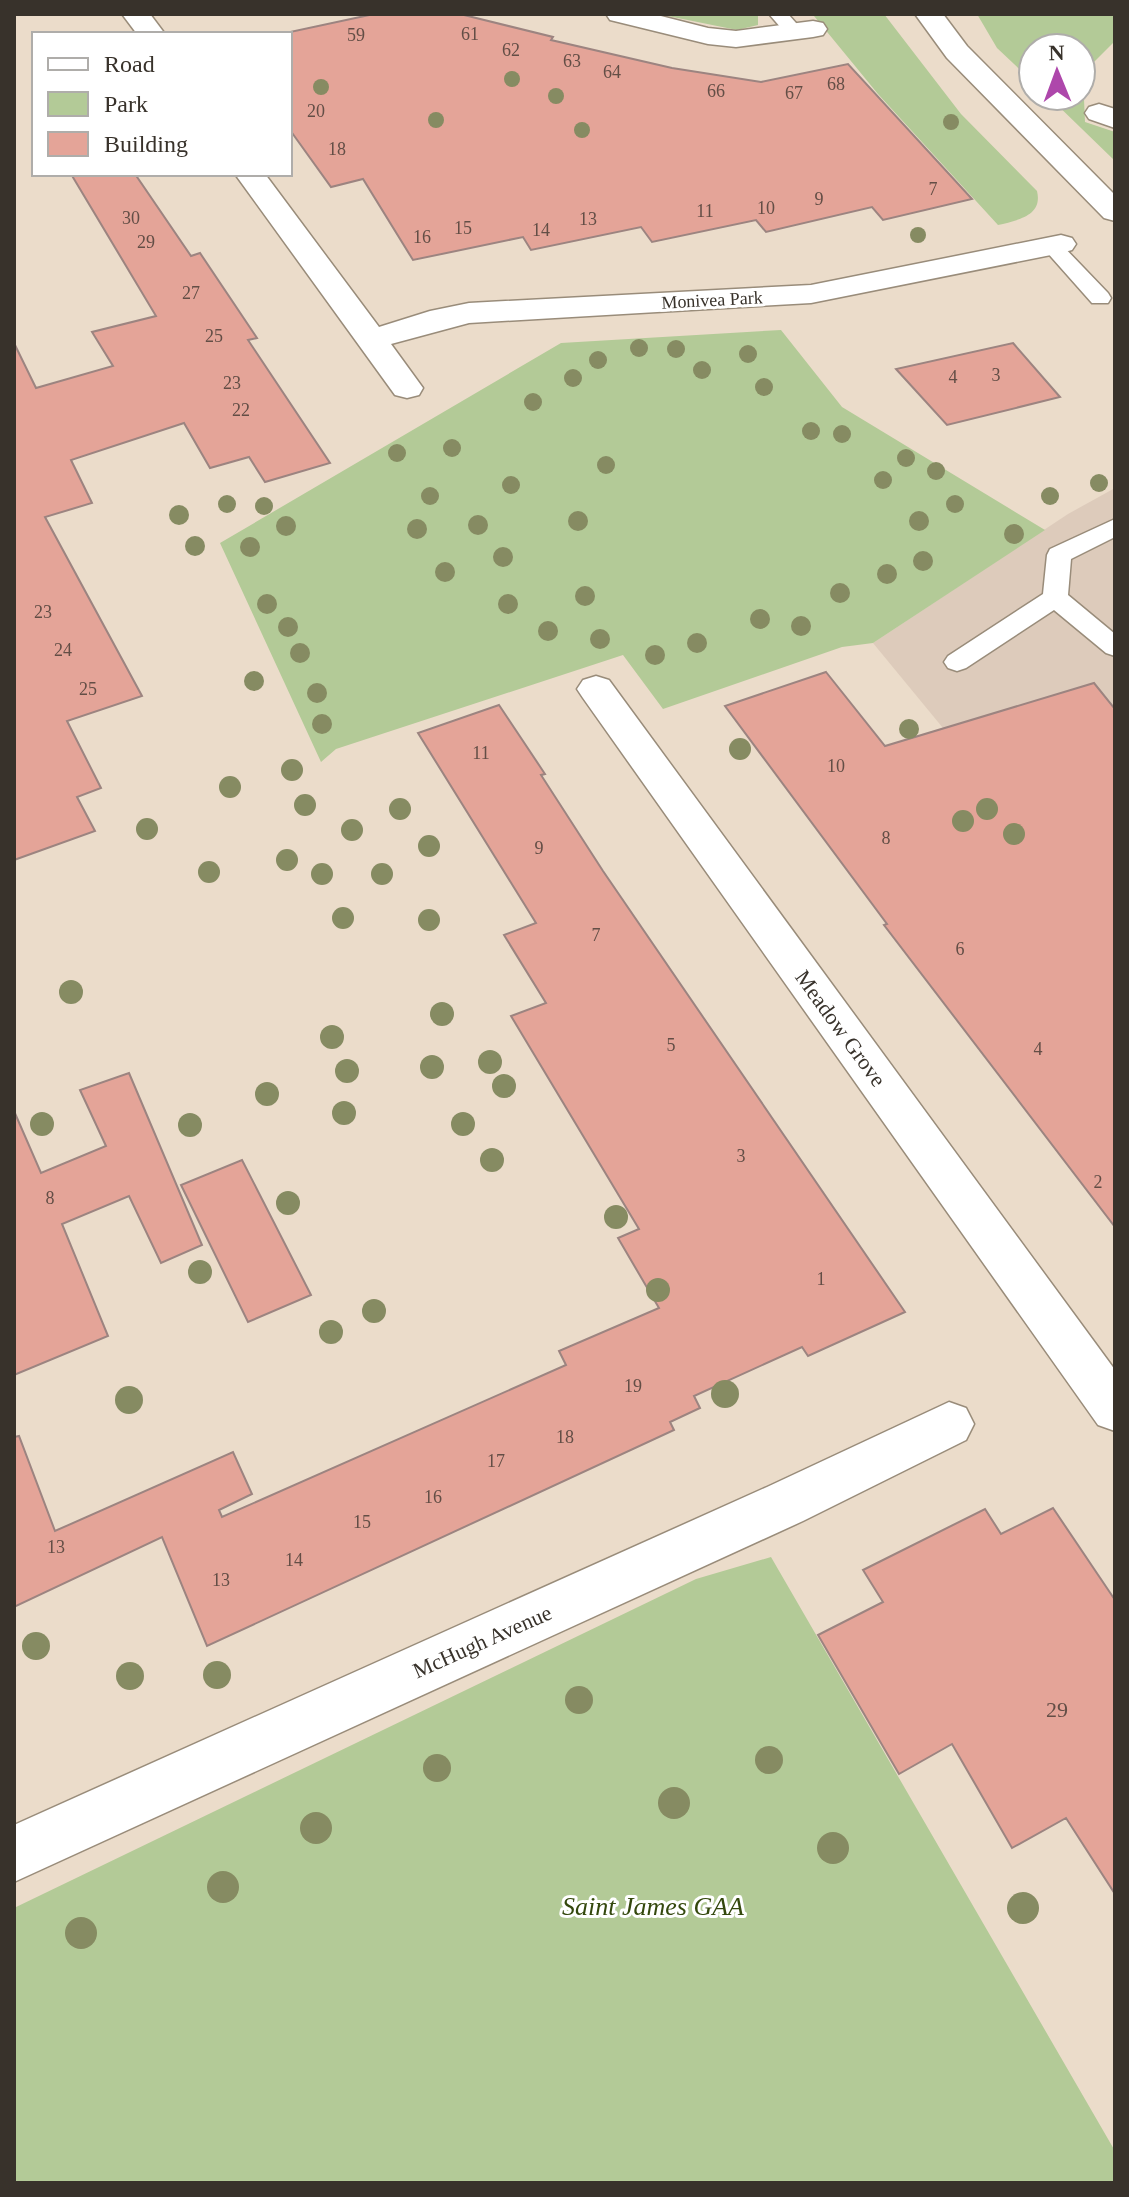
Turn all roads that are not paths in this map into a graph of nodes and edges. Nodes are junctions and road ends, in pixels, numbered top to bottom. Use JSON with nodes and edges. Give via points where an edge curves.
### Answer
{"nodes":[{"id":1,"x":136,"y":14,"type":"edge"},
{"id":2,"x":620,"y":14,"type":"edge"},
{"id":3,"x":929,"y":14,"type":"edge"},
{"id":4,"x":795,"y":25,"type":"edge"},
{"id":5,"x":150,"y":32,"type":"edge"},
{"id":6,"x":251,"y":176,"type":"edge"},
{"id":7,"x":1115,"y":212,"type":"edge"},
{"id":8,"x":1056,"y":245,"type":"joint"},
{"id":9,"x":1100,"y":298,"type":"dead end"},
{"id":10,"x":371,"y":340,"type":"junction"},
{"id":11,"x":407,"y":388,"type":"dead end"},
{"id":12,"x":1115,"y":527,"type":"edge"},
{"id":13,"x":1055,"y":598,"type":"junction"},
{"id":14,"x":1115,"y":647,"type":"edge"},
{"id":15,"x":957,"y":662,"type":"dead end"},
{"id":16,"x":596,"y":689,"type":"dead end"},
{"id":17,"x":1100,"y":1360,"type":"edge"},
{"id":18,"x":1115,"y":1409,"type":"edge"},
{"id":19,"x":949,"y":1424,"type":"dead end"},
{"id":20,"x":14,"y":1854,"type":"edge"}],
"edges":[{"from":1,"to":5,"type":"street"},
{"from":2,"to":4,"type":"street","via":[[746,40]]},
{"from":3,"to":7,"type":"street","via":[[957,52]]},
{"from":6,"to":10,"type":"street"},
{"from":8,"to":9,"type":"lane","name":"Monivea Park"},
{"from":8,"to":10,"type":"street","name":"Monivea Park","via":[[811,294],[469,313]]},
{"from":10,"to":11,"type":"street"},
{"from":12,"to":13,"type":"lane","via":[[1059,555]]},
{"from":13,"to":14,"type":"lane"},
{"from":13,"to":15,"type":"lane"},
{"from":16,"to":17,"type":"street","name":"Meadow Grove"},
{"from":17,"to":18,"type":"street","name":"Meadow Grove"},
{"from":19,"to":20,"type":"street","name":"McHugh Avenue","via":[[772,1510]]}]}
